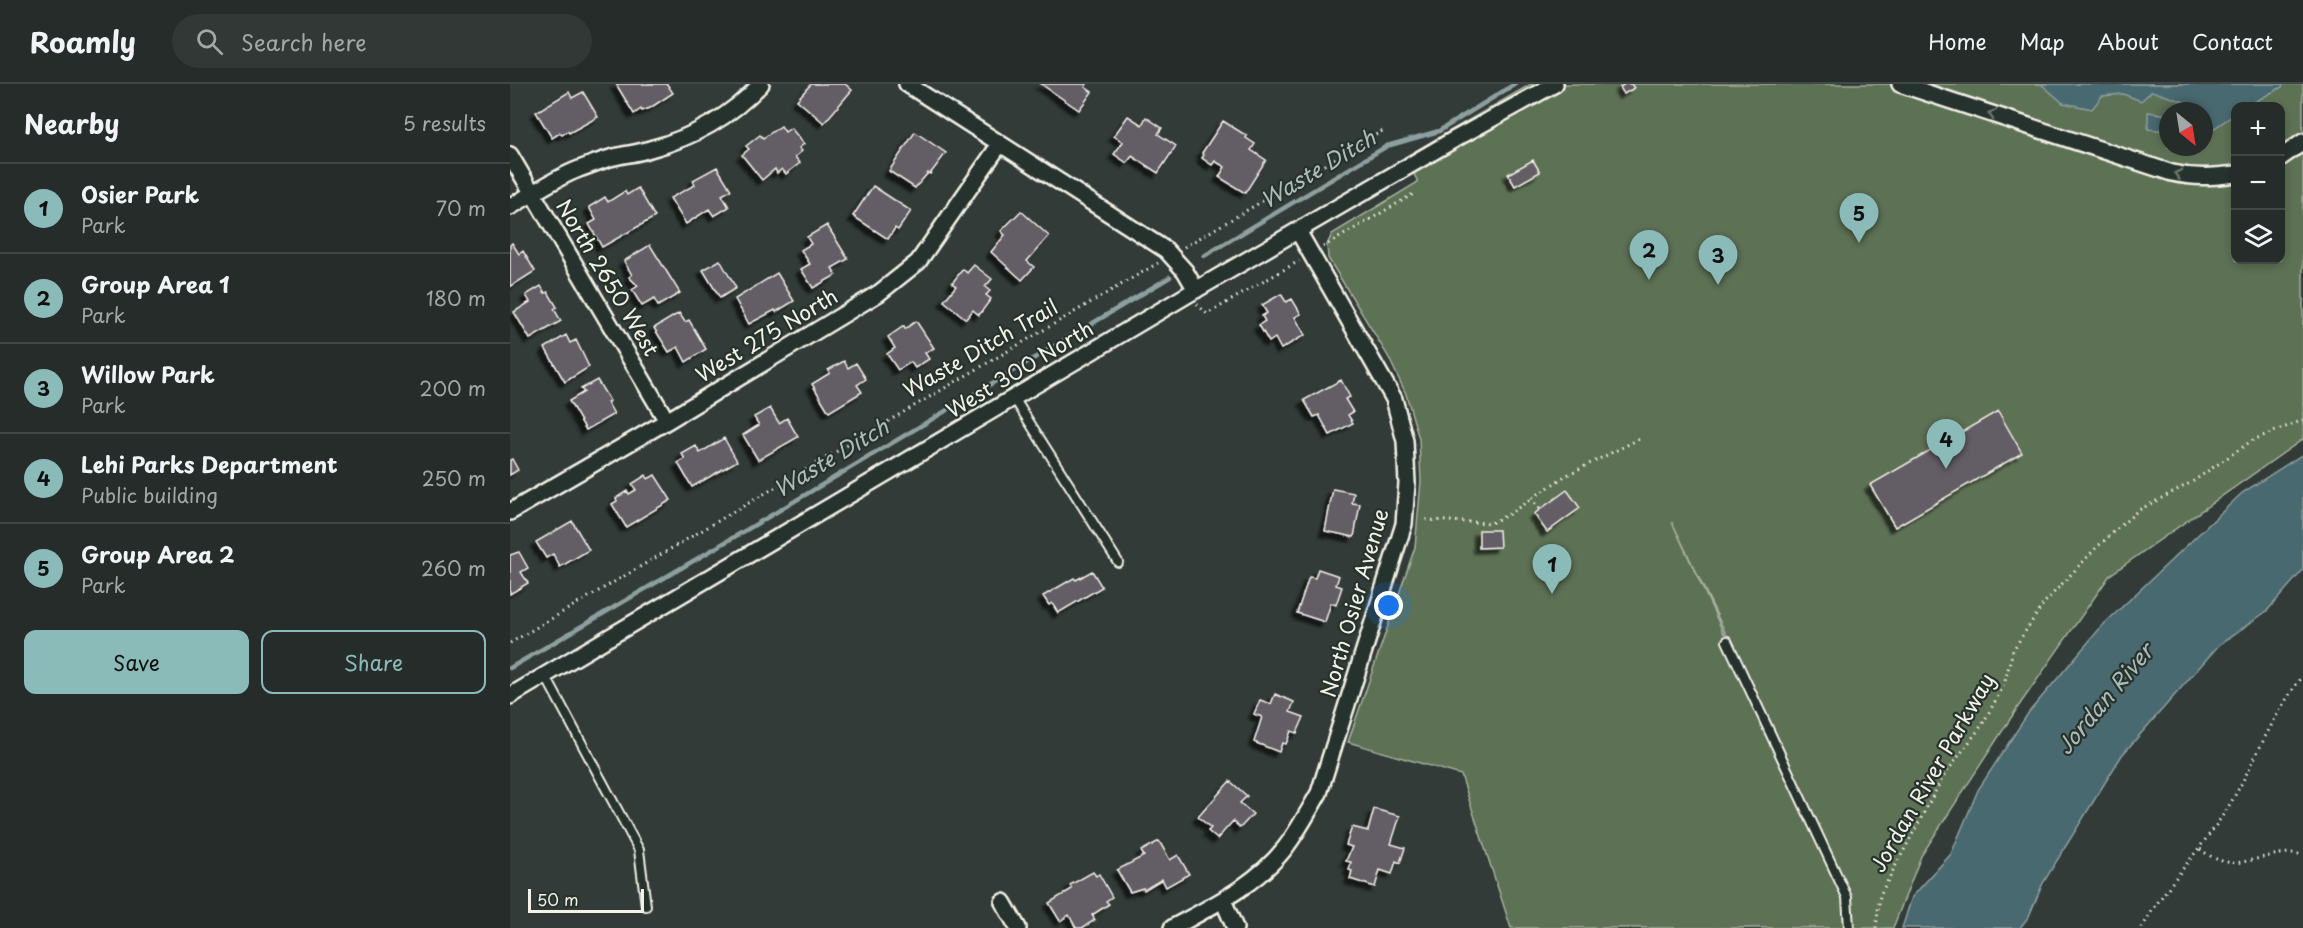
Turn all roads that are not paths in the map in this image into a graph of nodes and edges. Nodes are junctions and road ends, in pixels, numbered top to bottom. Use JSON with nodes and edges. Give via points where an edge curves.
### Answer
{"nodes":[{"id":1,"x":760,"y":84,"type":"edge"},
{"id":2,"x":908,"y":84,"type":"edge"},
{"id":3,"x":1555,"y":84,"type":"edge"},
{"id":4,"x":1900,"y":84,"type":"edge"},
{"id":5,"x":2303,"y":142,"type":"edge"},
{"id":6,"x":1000,"y":144,"type":"junction"},
{"id":7,"x":510,"y":155,"type":"edge"},
{"id":8,"x":2283,"y":156,"type":"edge"},
{"id":9,"x":2231,"y":175,"type":"edge"},
{"id":10,"x":533,"y":194,"type":"junction"},
{"id":11,"x":510,"y":207,"type":"edge"},
{"id":12,"x":1298,"y":231,"type":"junction"},
{"id":13,"x":1196,"y":290,"type":"junction"},
{"id":14,"x":1014,"y":398,"type":"junction"},
{"id":15,"x":667,"y":421,"type":"junction"},
{"id":16,"x":510,"y":512,"type":"edge"},
{"id":17,"x":1118,"y":562,"type":"dead end"},
{"id":18,"x":1727,"y":640,"type":"dead end"},
{"id":19,"x":545,"y":675,"type":"junction"},
{"id":20,"x":510,"y":696,"type":"edge"},
{"id":21,"x":1223,"y":900,"type":"junction"},
{"id":22,"x":1003,"y":902,"type":"dead end"},
{"id":23,"x":646,"y":906,"type":"dead end"},
{"id":24,"x":1018,"y":928,"type":"edge"},
{"id":25,"x":1172,"y":928,"type":"edge"},
{"id":26,"x":1235,"y":928,"type":"edge"},
{"id":27,"x":1849,"y":928,"type":"edge"}],
"edges":[{"from":1,"to":10,"type":"street","via":[[747,99],[698,131],[675,142],[576,170]]},
{"from":2,"to":6,"type":"street"},
{"from":3,"to":12,"type":"street","name":"West 300 North"},
{"from":9,"to":4,"type":"street","one_way":true,"via":[[2212,178],[2172,173]]},
{"from":5,"to":8,"type":"street"},
{"from":6,"to":13,"type":"street","via":[[1166,250]]},
{"from":6,"to":15,"type":"street","name":"West 275 North","via":[[918,262],[879,293]]},
{"from":7,"to":10,"type":"street","name":"North 2650 West"},
{"from":10,"to":11,"type":"street"},
{"from":10,"to":15,"type":"street","name":"North 2650 West"},
{"from":12,"to":13,"type":"street","name":"West 300 North"},
{"from":12,"to":21,"type":"street","name":"North Osier Avenue","via":[[1394,399],[1405,441],[1404,524],[1319,793],[1284,850]]},
{"from":13,"to":14,"type":"street","name":"West 300 North"},
{"from":14,"to":17,"type":"lane"},
{"from":14,"to":19,"type":"street","name":"West 300 North"},
{"from":15,"to":16,"type":"street","name":"West 275 North"},
{"from":18,"to":27,"type":"lane","via":[[1847,897]]},
{"from":19,"to":20,"type":"street","name":"West 300 North"},
{"from":19,"to":23,"type":"lane","via":[[639,850]]},
{"from":21,"to":25,"type":"street","name":"North Osier Avenue"},
{"from":21,"to":26,"type":"street"},
{"from":22,"to":24,"type":"street"}]}
